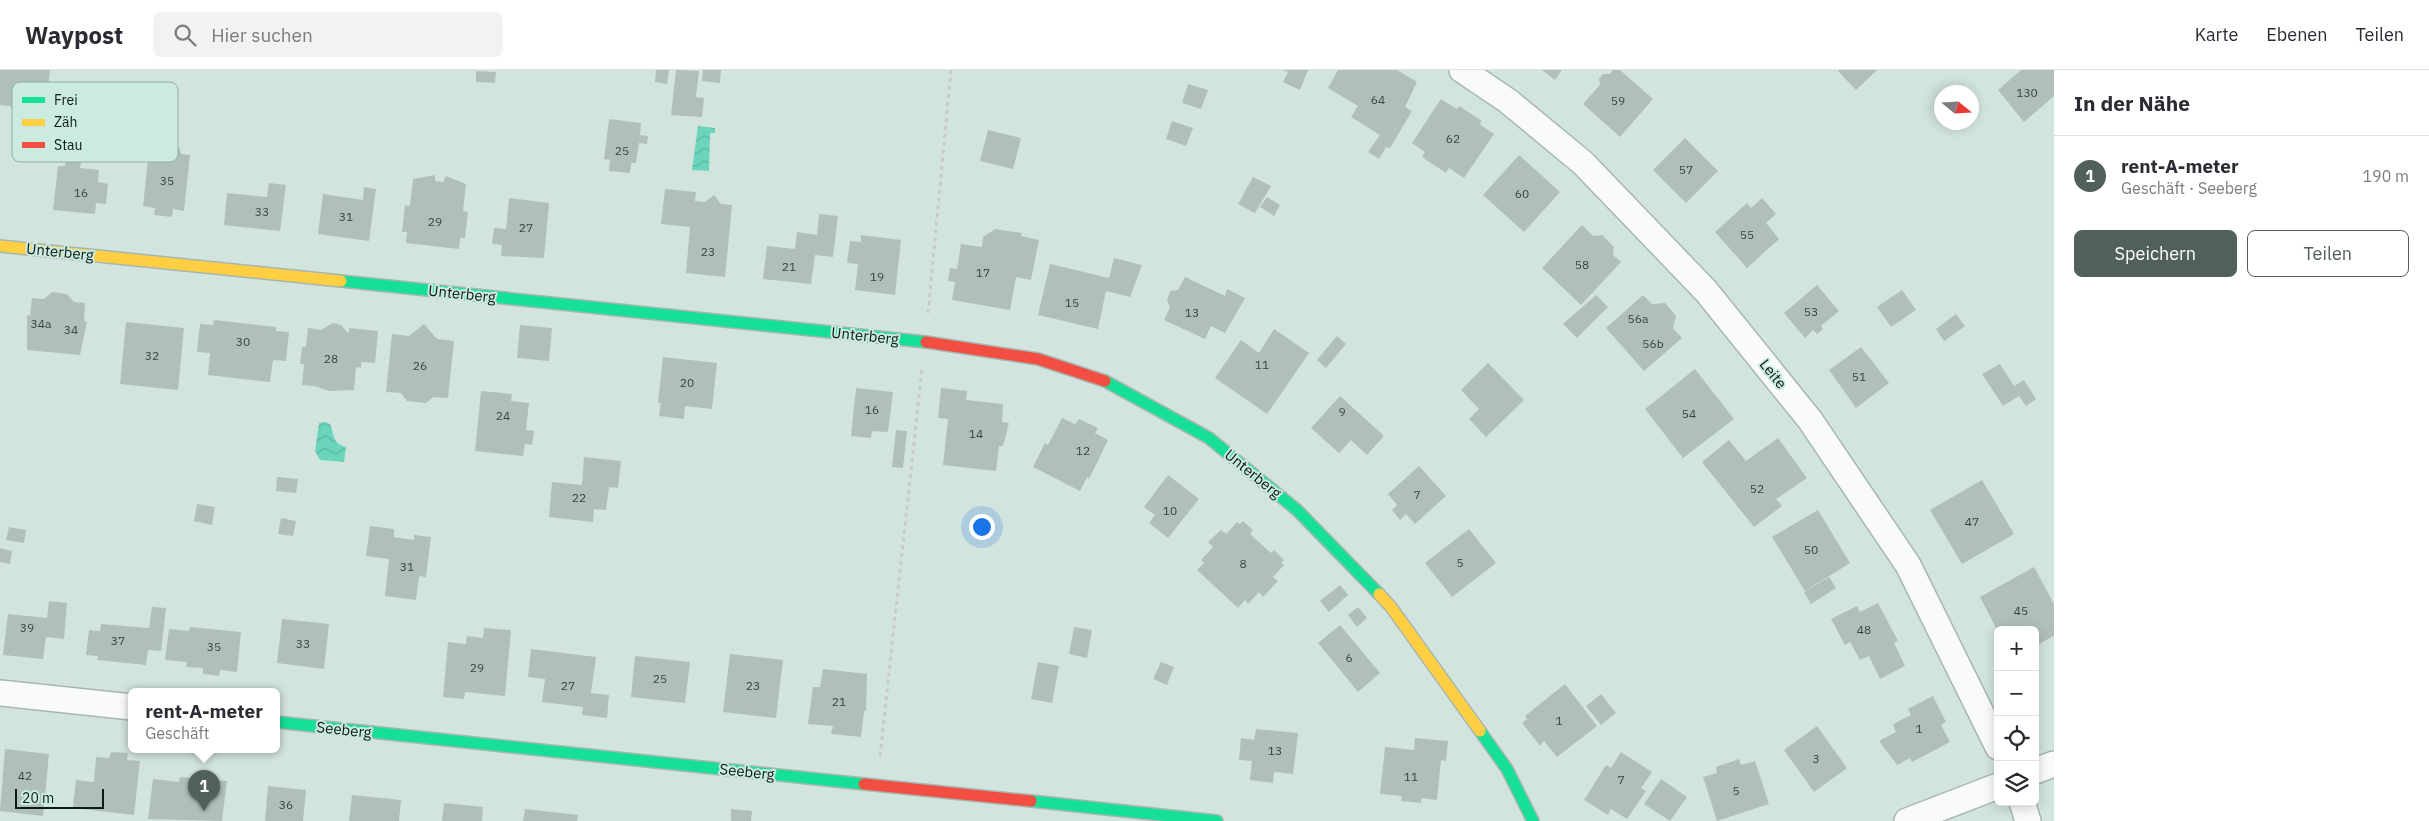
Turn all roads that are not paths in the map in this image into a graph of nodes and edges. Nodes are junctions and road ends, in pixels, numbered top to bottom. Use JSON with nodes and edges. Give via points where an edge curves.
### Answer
{"nodes":[{"id":1,"x":1462,"y":70,"type":"edge"},
{"id":2,"x":0,"y":246,"type":"edge"},
{"id":3,"x":0,"y":693,"type":"edge"},
{"id":4,"x":128,"y":707,"type":"edge"},
{"id":5,"x":280,"y":722,"type":"edge"},
{"id":6,"x":1994,"y":739,"type":"edge"},
{"id":7,"x":2054,"y":764,"type":"edge"},
{"id":8,"x":2039,"y":770,"type":"edge"},
{"id":9,"x":1994,"y":788,"type":"edge"},
{"id":10,"x":2023,"y":806,"type":"edge"},
{"id":11,"x":1217,"y":821,"type":"edge"},
{"id":12,"x":1533,"y":821,"type":"edge"},
{"id":13,"x":1907,"y":821,"type":"edge"},
{"id":14,"x":2028,"y":821,"type":"edge"}],
"edges":[{"from":1,"to":6,"type":"street","name":"Leite","via":[[1508,101],[1583,164],[1706,291],[1810,420],[1908,565]]},
{"from":2,"to":12,"type":"street","name":"Unterberg","via":[[925,342],[1038,359],[1108,382],[1209,438],[1297,510],[1391,607],[1507,769]]},
{"from":3,"to":4,"type":"street"},
{"from":5,"to":11,"type":"street","name":"Seeberg"},
{"from":7,"to":8,"type":"street"},
{"from":9,"to":13,"type":"street"},
{"from":10,"to":14,"type":"street"}]}
